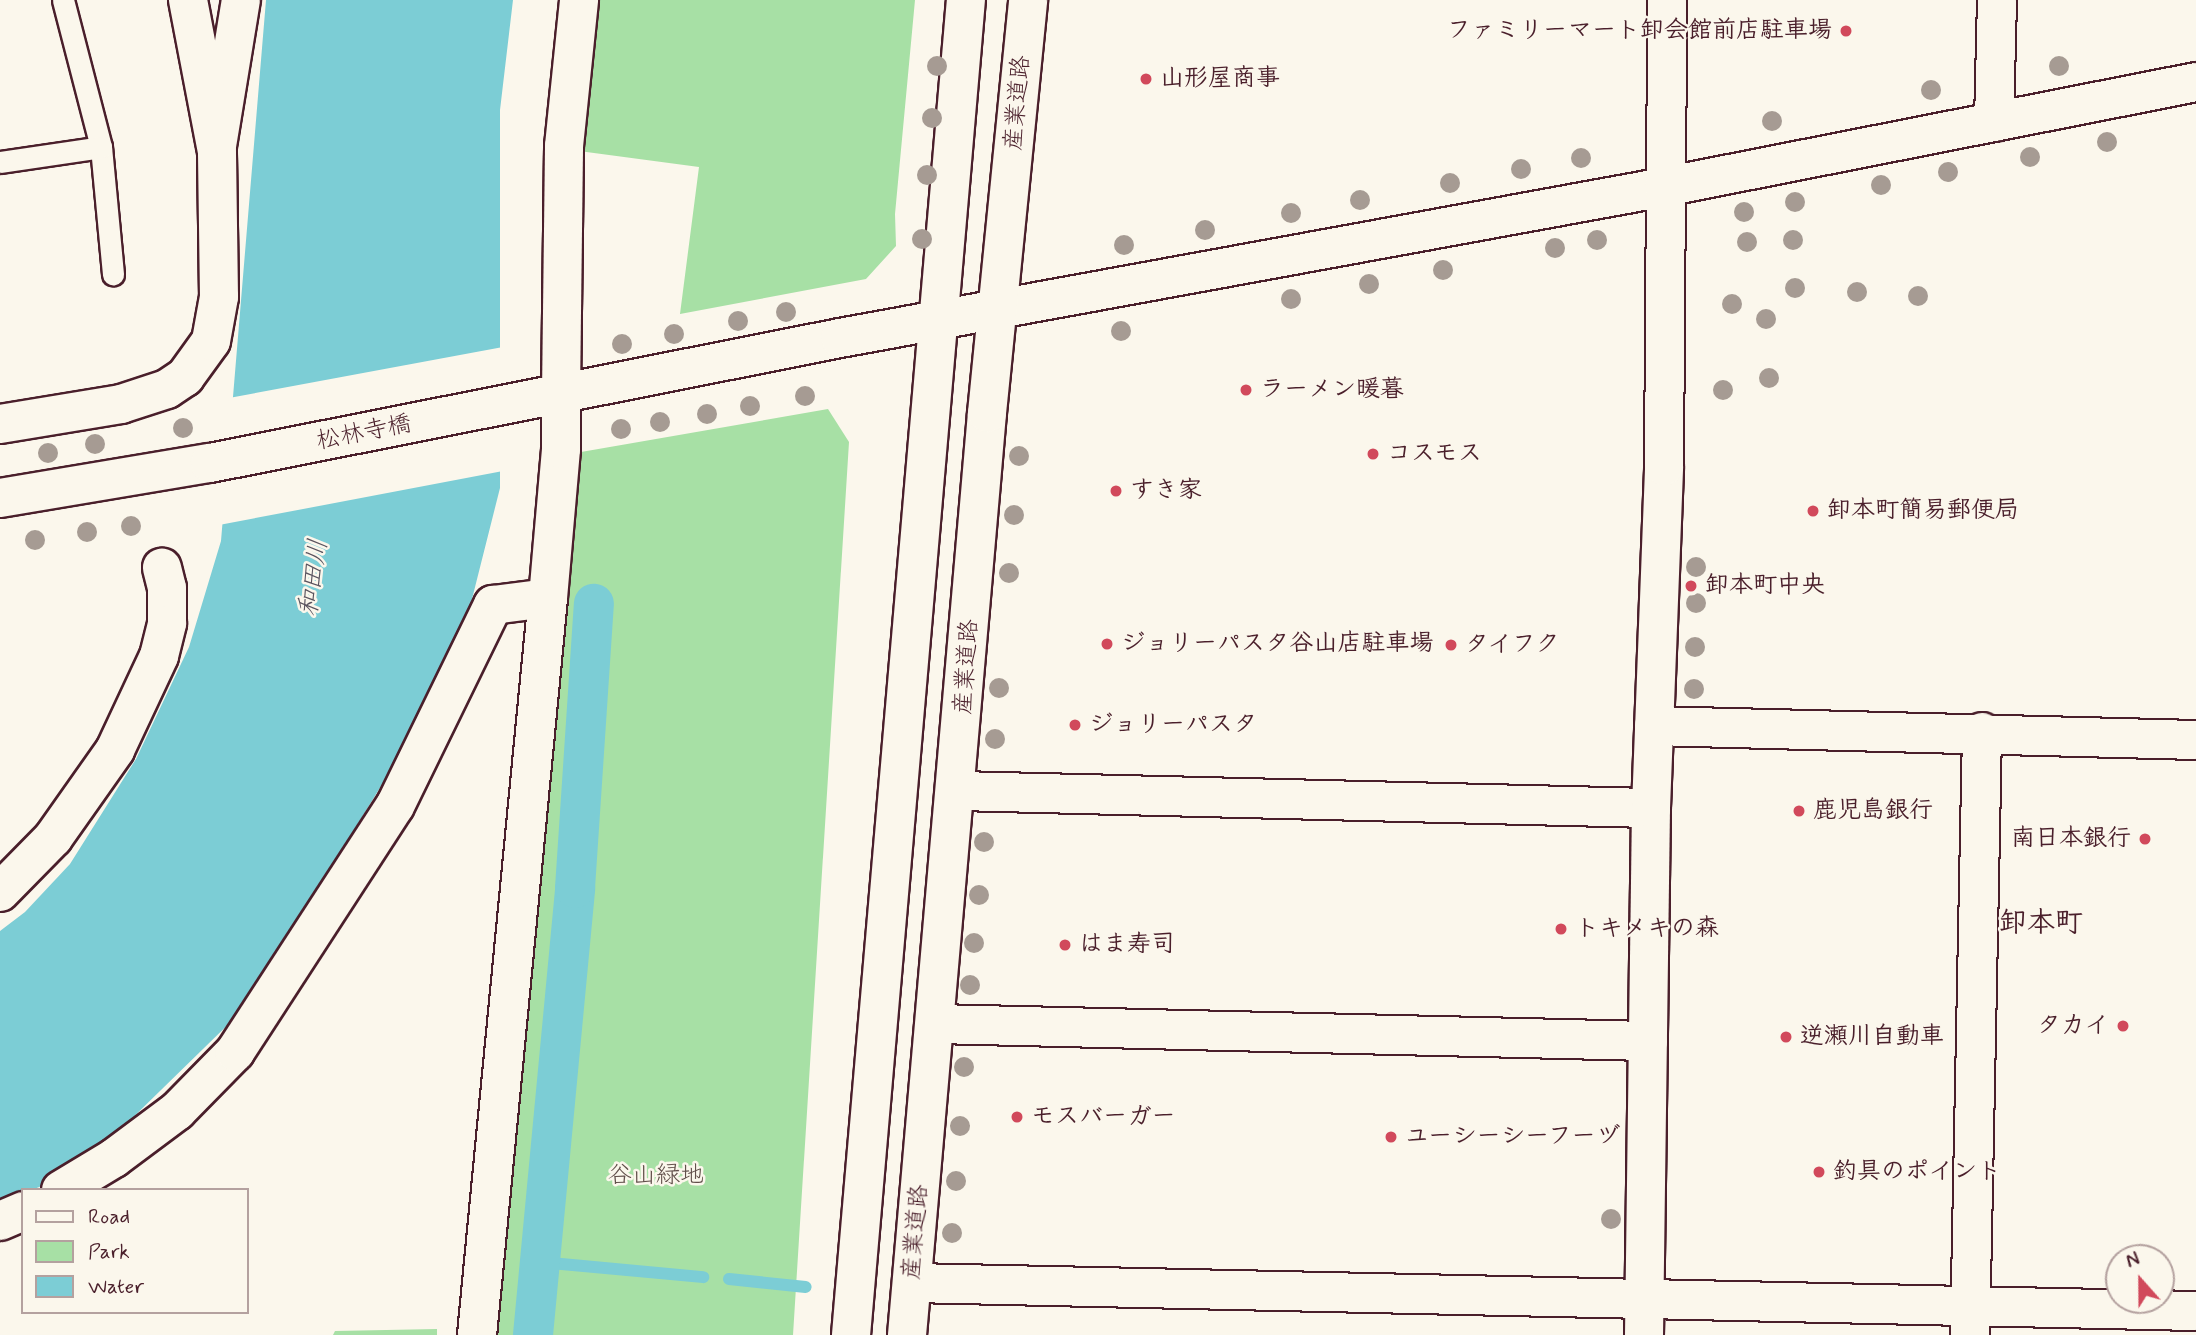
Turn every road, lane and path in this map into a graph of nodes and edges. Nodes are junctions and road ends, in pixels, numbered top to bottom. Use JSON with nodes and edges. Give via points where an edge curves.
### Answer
{"nodes":[{"id":1,"x":63,"y":0,"type":"edge"},
{"id":2,"x":187,"y":0,"type":"edge"},
{"id":3,"x":241,"y":0,"type":"edge"},
{"id":4,"x":579,"y":0,"type":"edge"},
{"id":5,"x":965,"y":0,"type":"edge"},
{"id":6,"x":1028,"y":0,"type":"edge"},
{"id":7,"x":1667,"y":0,"type":"edge"},
{"id":8,"x":1997,"y":0,"type":"edge"},
{"id":9,"x":2196,"y":82,"type":"edge"},
{"id":10,"x":1994,"y":122,"type":"junction"},
{"id":11,"x":101,"y":147,"type":"junction"},
{"id":12,"x":216,"y":152,"type":"junction"},
{"id":13,"x":0,"y":162,"type":"edge"},
{"id":14,"x":1664,"y":187,"type":"junction"},
{"id":15,"x":113,"y":274,"type":"dead end"},
{"id":16,"x":998,"y":309,"type":"junction"},
{"id":17,"x":935,"y":321,"type":"junction"},
{"id":18,"x":561,"y":394,"type":"junction"},
{"id":19,"x":0,"y":424,"type":"edge"},
{"id":20,"x":0,"y":498,"type":"edge"},
{"id":21,"x":162,"y":568,"type":"dead end"},
{"id":22,"x":548,"y":597,"type":"junction"},
{"id":23,"x":1654,"y":726,"type":"junction"},
{"id":24,"x":1982,"y":732,"type":"junction"},
{"id":25,"x":2196,"y":740,"type":"edge"},
{"id":26,"x":958,"y":791,"type":"junction"},
{"id":27,"x":1651,"y":808,"type":"junction"},
{"id":28,"x":0,"y":892,"type":"edge"},
{"id":29,"x":936,"y":1024,"type":"junction"},
{"id":30,"x":1648,"y":1041,"type":"junction"},
{"id":31,"x":64,"y":1188,"type":"edge"},
{"id":32,"x":21,"y":1212,"type":"edge"},
{"id":33,"x":0,"y":1221,"type":"edge"},
{"id":34,"x":912,"y":1283,"type":"junction"},
{"id":35,"x":1645,"y":1297,"type":"junction"},
{"id":36,"x":2196,"y":1311,"type":"edge"},
{"id":37,"x":1971,"y":1321,"type":"edge"},
{"id":38,"x":477,"y":1335,"type":"edge"},
{"id":39,"x":851,"y":1335,"type":"edge"},
{"id":40,"x":907,"y":1335,"type":"edge"},
{"id":41,"x":1644,"y":1335,"type":"edge"}],
"edges":[{"from":1,"to":11,"type":"lane"},
{"from":2,"to":12,"type":"street"},
{"from":3,"to":12,"type":"street"},
{"from":4,"to":18,"type":"street","via":[[564,146]]},
{"from":5,"to":17,"type":"street"},
{"from":6,"to":16,"type":"street","name":"産業道路"},
{"from":7,"to":14,"type":"street"},
{"from":8,"to":10,"type":"street"},
{"from":9,"to":10,"type":"street","name":"松林寺橋"},
{"from":10,"to":14,"type":"street","name":"松林寺橋"},
{"from":11,"to":13,"type":"lane"},
{"from":11,"to":15,"type":"lane"},
{"from":12,"to":19,"type":"street","via":[[217,326],[200,359],[185,377],[139,399]]},
{"from":14,"to":16,"type":"street","name":"松林寺橋"},
{"from":14,"to":23,"type":"street","via":[[1664,466]]},
{"from":16,"to":17,"type":"street","name":"松林寺橋"},
{"from":16,"to":26,"type":"street","name":"産業道路"},
{"from":17,"to":18,"type":"street","name":"松林寺橋"},
{"from":17,"to":39,"type":"street"},
{"from":18,"to":20,"type":"street","name":"松林寺橋","via":[[210,463]]},
{"from":18,"to":22,"type":"street","via":[[561,449]]},
{"from":21,"to":28,"type":"street","via":[[167,623],[159,656],[116,751],[53,838]]},
{"from":22,"to":31,"type":"street","via":[[493,605],[396,806],[235,1052],[177,1111]]},
{"from":22,"to":38,"type":"street"},
{"from":23,"to":24,"type":"street"},
{"from":23,"to":27,"type":"street"},
{"from":24,"to":25,"type":"street"},
{"from":24,"to":37,"type":"street"},
{"from":26,"to":27,"type":"street"},
{"from":26,"to":29,"type":"street","name":"産業道路"},
{"from":27,"to":30,"type":"street"},
{"from":29,"to":30,"type":"street"},
{"from":29,"to":34,"type":"street","name":"産業道路"},
{"from":30,"to":35,"type":"street"},
{"from":32,"to":33,"type":"street"},
{"from":34,"to":35,"type":"street"},
{"from":34,"to":40,"type":"street","name":"産業道路"},
{"from":35,"to":37,"type":"street"},
{"from":35,"to":41,"type":"street"},
{"from":36,"to":37,"type":"street"}]}
